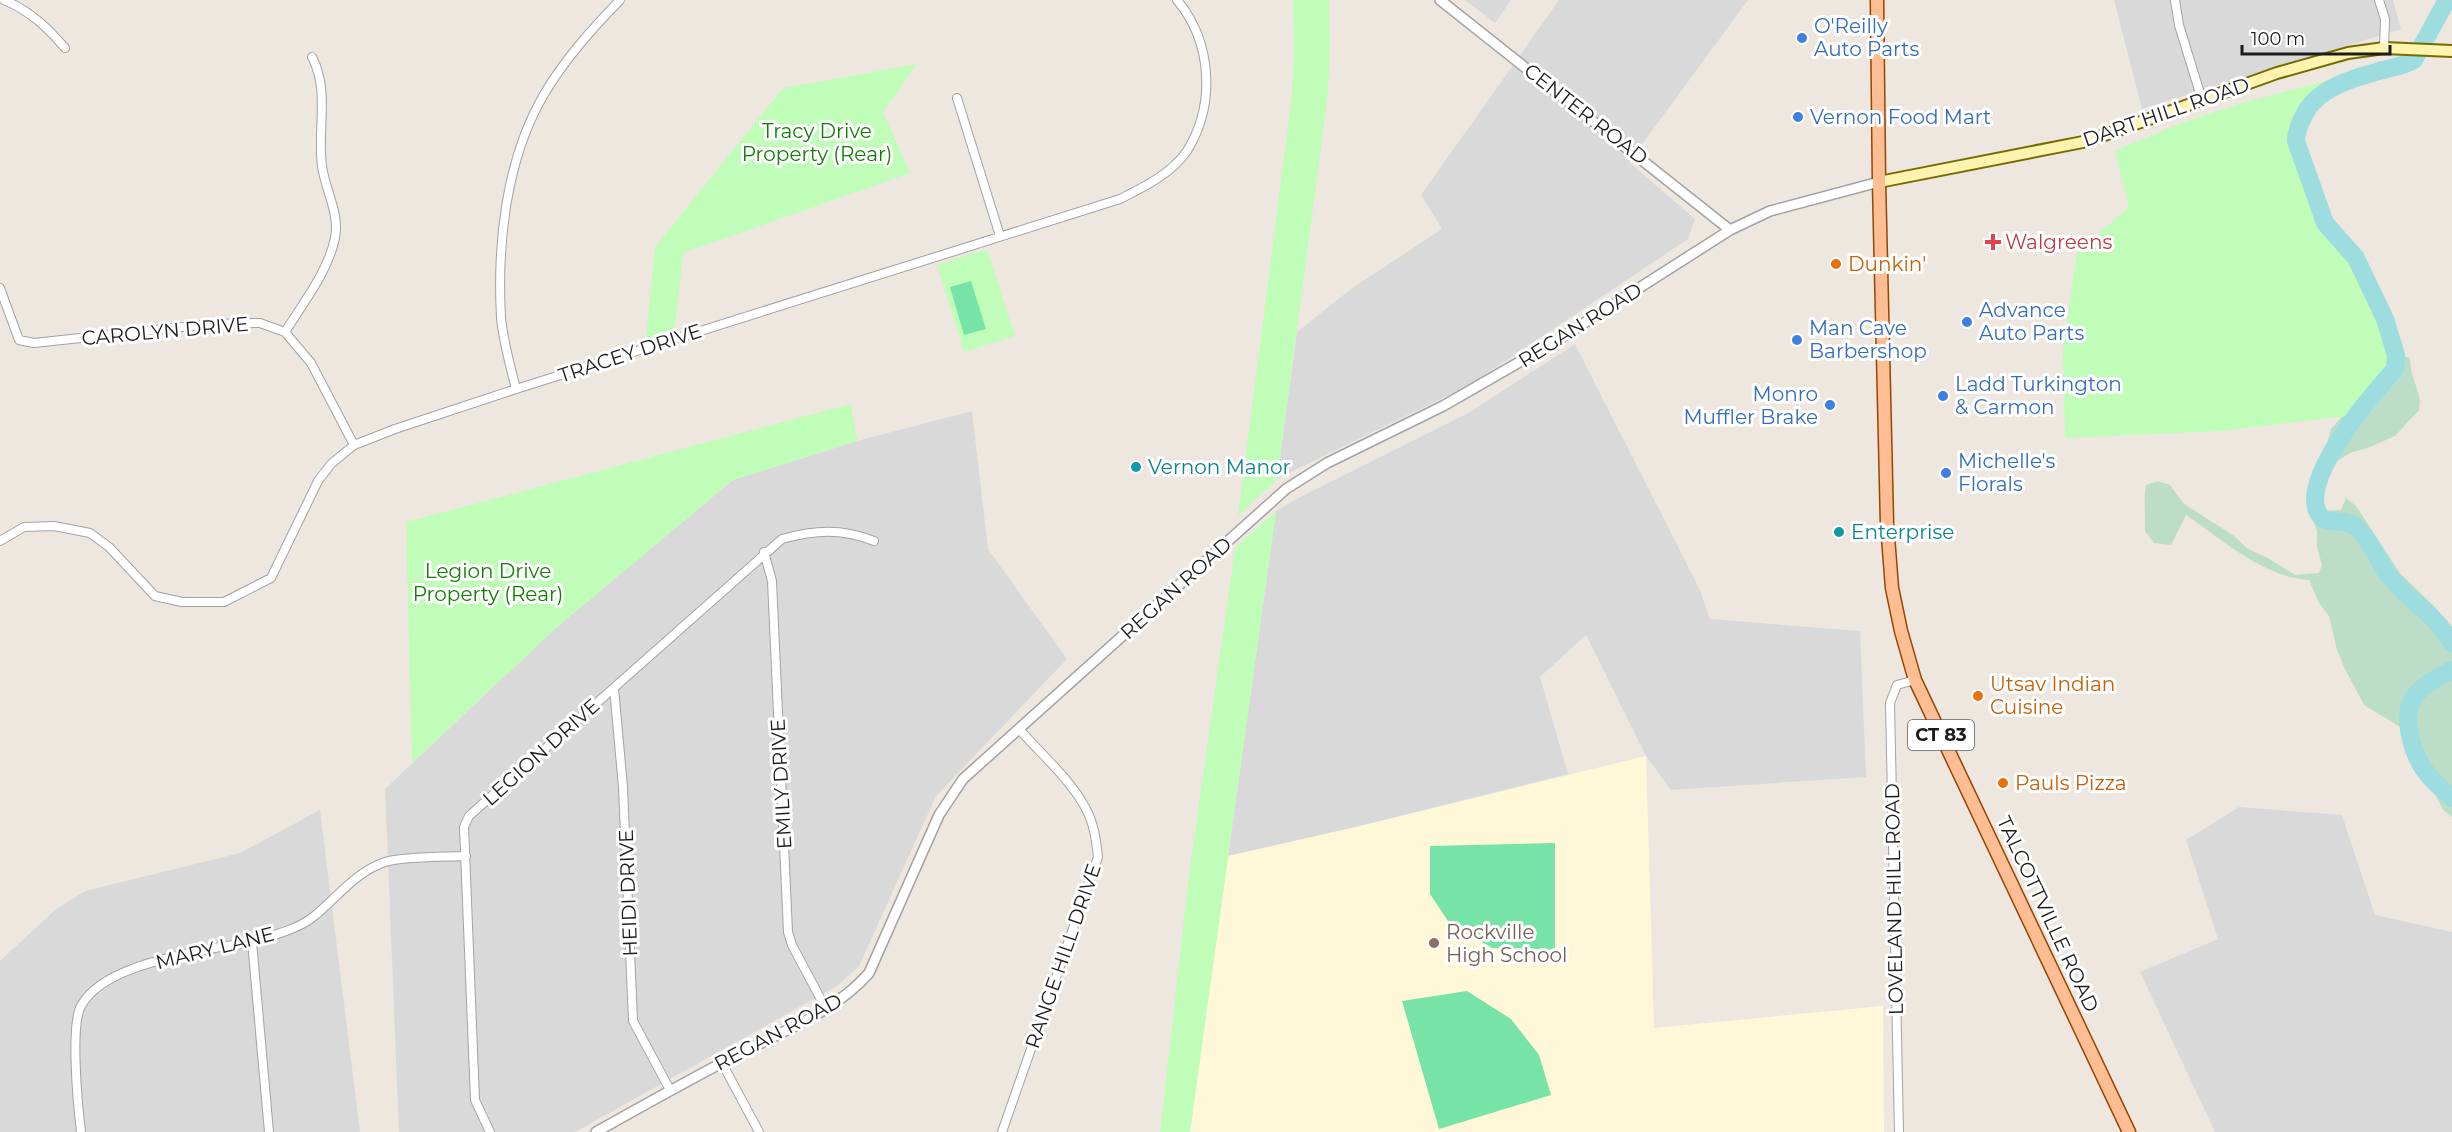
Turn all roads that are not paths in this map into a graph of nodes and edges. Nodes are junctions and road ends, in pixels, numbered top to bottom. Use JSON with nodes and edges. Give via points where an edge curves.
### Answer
{"nodes":[{"id":1,"x":4,"y":0,"type":"edge"},
{"id":2,"x":620,"y":0,"type":"edge"},
{"id":3,"x":1177,"y":0,"type":"edge"},
{"id":4,"x":1440,"y":0,"type":"edge"},
{"id":5,"x":1877,"y":0,"type":"edge"},
{"id":6,"x":2175,"y":0,"type":"edge"},
{"id":7,"x":2379,"y":0,"type":"edge"},
{"id":8,"x":65,"y":48,"type":"dead end"},
{"id":9,"x":2384,"y":48,"type":"junction"},
{"id":10,"x":2452,"y":51,"type":"edge"},
{"id":11,"x":312,"y":57,"type":"dead end"},
{"id":12,"x":957,"y":98,"type":"dead end"},
{"id":13,"x":2202,"y":100,"type":"junction"},
{"id":14,"x":1879,"y":183,"type":"junction"},
{"id":15,"x":1730,"y":230,"type":"junction"},
{"id":16,"x":1000,"y":236,"type":"junction"},
{"id":17,"x":0,"y":288,"type":"edge"},
{"id":18,"x":285,"y":332,"type":"junction"},
{"id":19,"x":516,"y":389,"type":"junction"},
{"id":20,"x":354,"y":445,"type":"junction"},
{"id":21,"x":0,"y":540,"type":"edge"},
{"id":22,"x":874,"y":542,"type":"dead end"},
{"id":23,"x":764,"y":552,"type":"junction"},
{"id":24,"x":1915,"y":680,"type":"junction"},
{"id":25,"x":614,"y":688,"type":"junction"},
{"id":26,"x":1019,"y":729,"type":"junction"},
{"id":27,"x":466,"y":856,"type":"junction"},
{"id":28,"x":252,"y":942,"type":"junction"},
{"id":29,"x":826,"y":1009,"type":"junction"},
{"id":30,"x":722,"y":1063,"type":"junction"},
{"id":31,"x":670,"y":1090,"type":"junction"},
{"id":32,"x":81,"y":1132,"type":"edge"},
{"id":33,"x":269,"y":1132,"type":"edge"},
{"id":34,"x":489,"y":1132,"type":"edge"},
{"id":35,"x":596,"y":1132,"type":"edge"},
{"id":36,"x":759,"y":1132,"type":"edge"},
{"id":37,"x":1002,"y":1132,"type":"edge"},
{"id":38,"x":1899,"y":1132,"type":"edge"},
{"id":39,"x":2129,"y":1132,"type":"edge"}],
"edges":[{"from":1,"to":8,"type":"street","via":[[24,8]]},
{"from":2,"to":19,"type":"street","via":[[583,38],[543,97],[519,156],[508,198],[501,318]]},
{"from":3,"to":16,"type":"street","name":"TRACEY DRIVE","via":[[1196,27],[1208,80],[1204,110],[1186,151],[1151,184],[1120,199]]},
{"from":4,"to":15,"type":"street","name":"CENTER ROAD"},
{"from":5,"to":14,"type":"main road","name":"TALCOTTVILLE ROAD","number":"CT 83"},
{"from":6,"to":13,"type":"street"},
{"from":7,"to":9,"type":"street","via":[[2385,19]]},
{"from":9,"to":10,"type":"main road","name":"DART HILL ROAD"},
{"from":9,"to":13,"type":"main road","name":"DART HILL ROAD","via":[[2348,53],[2277,73]]},
{"from":11,"to":18,"type":"street","via":[[322,84],[322,166],[334,210],[335,236],[329,258]]},
{"from":12,"to":16,"type":"street"},
{"from":13,"to":14,"type":"main road","name":"DART HILL ROAD","via":[[2088,141]]},
{"from":14,"to":15,"type":"street","name":"REGAN ROAD","via":[[1770,211]]},
{"from":14,"to":24,"type":"main road","name":"TALCOTTVILLE ROAD","number":"CT 83","via":[[1892,588]]},
{"from":15,"to":26,"type":"street","name":"REGAN ROAD","via":[[1547,347],[1443,406],[1327,463],[1286,489]]},
{"from":16,"to":19,"type":"street","name":"TRACEY DRIVE"},
{"from":17,"to":18,"type":"street","name":"CAROLYN DRIVE","via":[[19,340],[34,343],[210,324],[260,322]]},
{"from":18,"to":20,"type":"street","via":[[311,363]]},
{"from":19,"to":20,"type":"street","name":"TRACEY DRIVE"},
{"from":20,"to":21,"type":"street","name":"TRACEY DRIVE","via":[[330,464],[318,481],[271,578],[224,602],[182,602],[155,596],[109,547],[90,533],[54,526],[24,527]]},
{"from":22,"to":23,"type":"street","name":"LEGION DRIVE","via":[[853,533],[811,531],[782,539]]},
{"from":23,"to":25,"type":"street","name":"LEGION DRIVE"},
{"from":23,"to":29,"type":"street","name":"EMILY DRIVE","via":[[772,581],[788,932]]},
{"from":24,"to":38,"type":"street","name":"LOVELAND HILL ROAD","via":[[1897,685],[1890,702]]},
{"from":24,"to":39,"type":"main road","name":"TALCOTTVILLE ROAD","number":"CT 83"},
{"from":25,"to":27,"type":"street","name":"LEGION DRIVE","via":[[469,816],[464,827]]},
{"from":25,"to":31,"type":"street","name":"HEIDI DRIVE","via":[[623,787],[633,1021]]},
{"from":26,"to":29,"type":"street","name":"REGAN ROAD","via":[[963,779],[947,800],[869,974],[854,991]]},
{"from":26,"to":37,"type":"street","name":"RANGE HILL DRIVE","via":[[1085,807],[1095,832],[1098,857]]},
{"from":27,"to":28,"type":"street","name":"MARY LANE","via":[[388,861],[369,868],[312,918]]},
{"from":27,"to":34,"type":"street","name":"LEGION DRIVE","via":[[475,1100]]},
{"from":28,"to":32,"type":"street","name":"MARY LANE","via":[[123,971],[99,985],[80,1006],[76,1079]]},
{"from":28,"to":33,"type":"street"},
{"from":29,"to":30,"type":"street","name":"REGAN ROAD"},
{"from":30,"to":31,"type":"street","name":"REGAN ROAD"},
{"from":30,"to":36,"type":"street"},
{"from":31,"to":35,"type":"street","name":"REGAN ROAD"}]}
